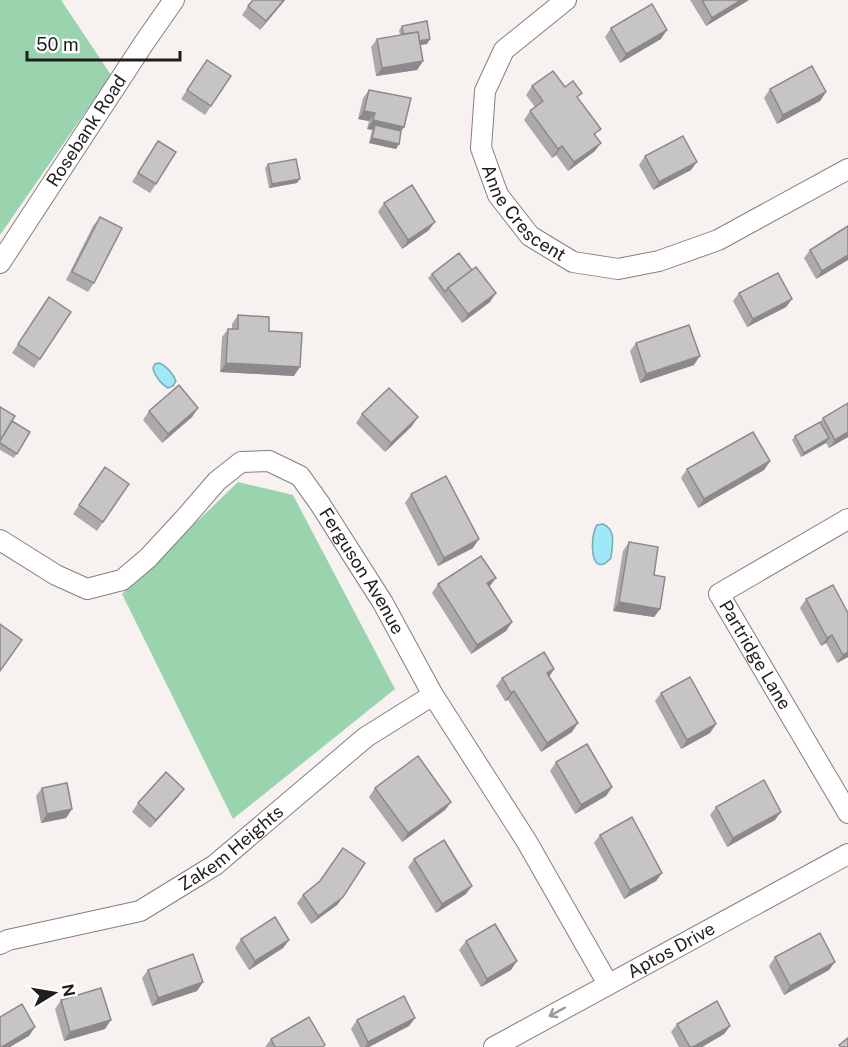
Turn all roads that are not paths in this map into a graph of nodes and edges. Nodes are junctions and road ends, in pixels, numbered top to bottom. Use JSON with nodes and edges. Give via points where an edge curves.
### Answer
{"nodes":[{"id":1,"x":174,"y":0,"type":"edge"},
{"id":2,"x":566,"y":0,"type":"edge"},
{"id":3,"x":848,"y":169,"type":"edge"},
{"id":4,"x":0,"y":263,"type":"edge"},
{"id":5,"x":848,"y":519,"type":"edge"},
{"id":6,"x":0,"y":540,"type":"edge"},
{"id":7,"x":433,"y":695,"type":"junction"},
{"id":8,"x":848,"y":813,"type":"edge"},
{"id":9,"x":848,"y":854,"type":"edge"},
{"id":10,"x":0,"y":944,"type":"edge"},
{"id":11,"x":608,"y":984,"type":"junction"},
{"id":12,"x":494,"y":1047,"type":"edge"}],
"edges":[{"from":1,"to":4,"type":"street","name":"Rosebank Road"},
{"from":2,"to":3,"type":"street","name":"Anne Crescent","via":[[504,50],[485,91],[481,148],[498,195],[530,236],[573,262],[618,269],[659,261],[718,240]]},
{"from":5,"to":8,"type":"street","name":"Partridge Lane","via":[[719,594]]},
{"from":6,"to":7,"type":"street","name":"Ferguson Avenue","via":[[56,575],[87,589],[122,580],[148,558],[217,480],[241,462],[269,461],[300,476],[320,504],[383,603]]},
{"from":7,"to":10,"type":"street","name":"Zakem Heights","via":[[366,737],[215,865],[140,911]]},
{"from":7,"to":11,"type":"street","name":"Ferguson Avenue","via":[[527,842]]},
{"from":9,"to":11,"type":"street","name":"Aptos Drive"},
{"from":11,"to":12,"type":"street","name":"Aptos Drive","one_way":true}]}
